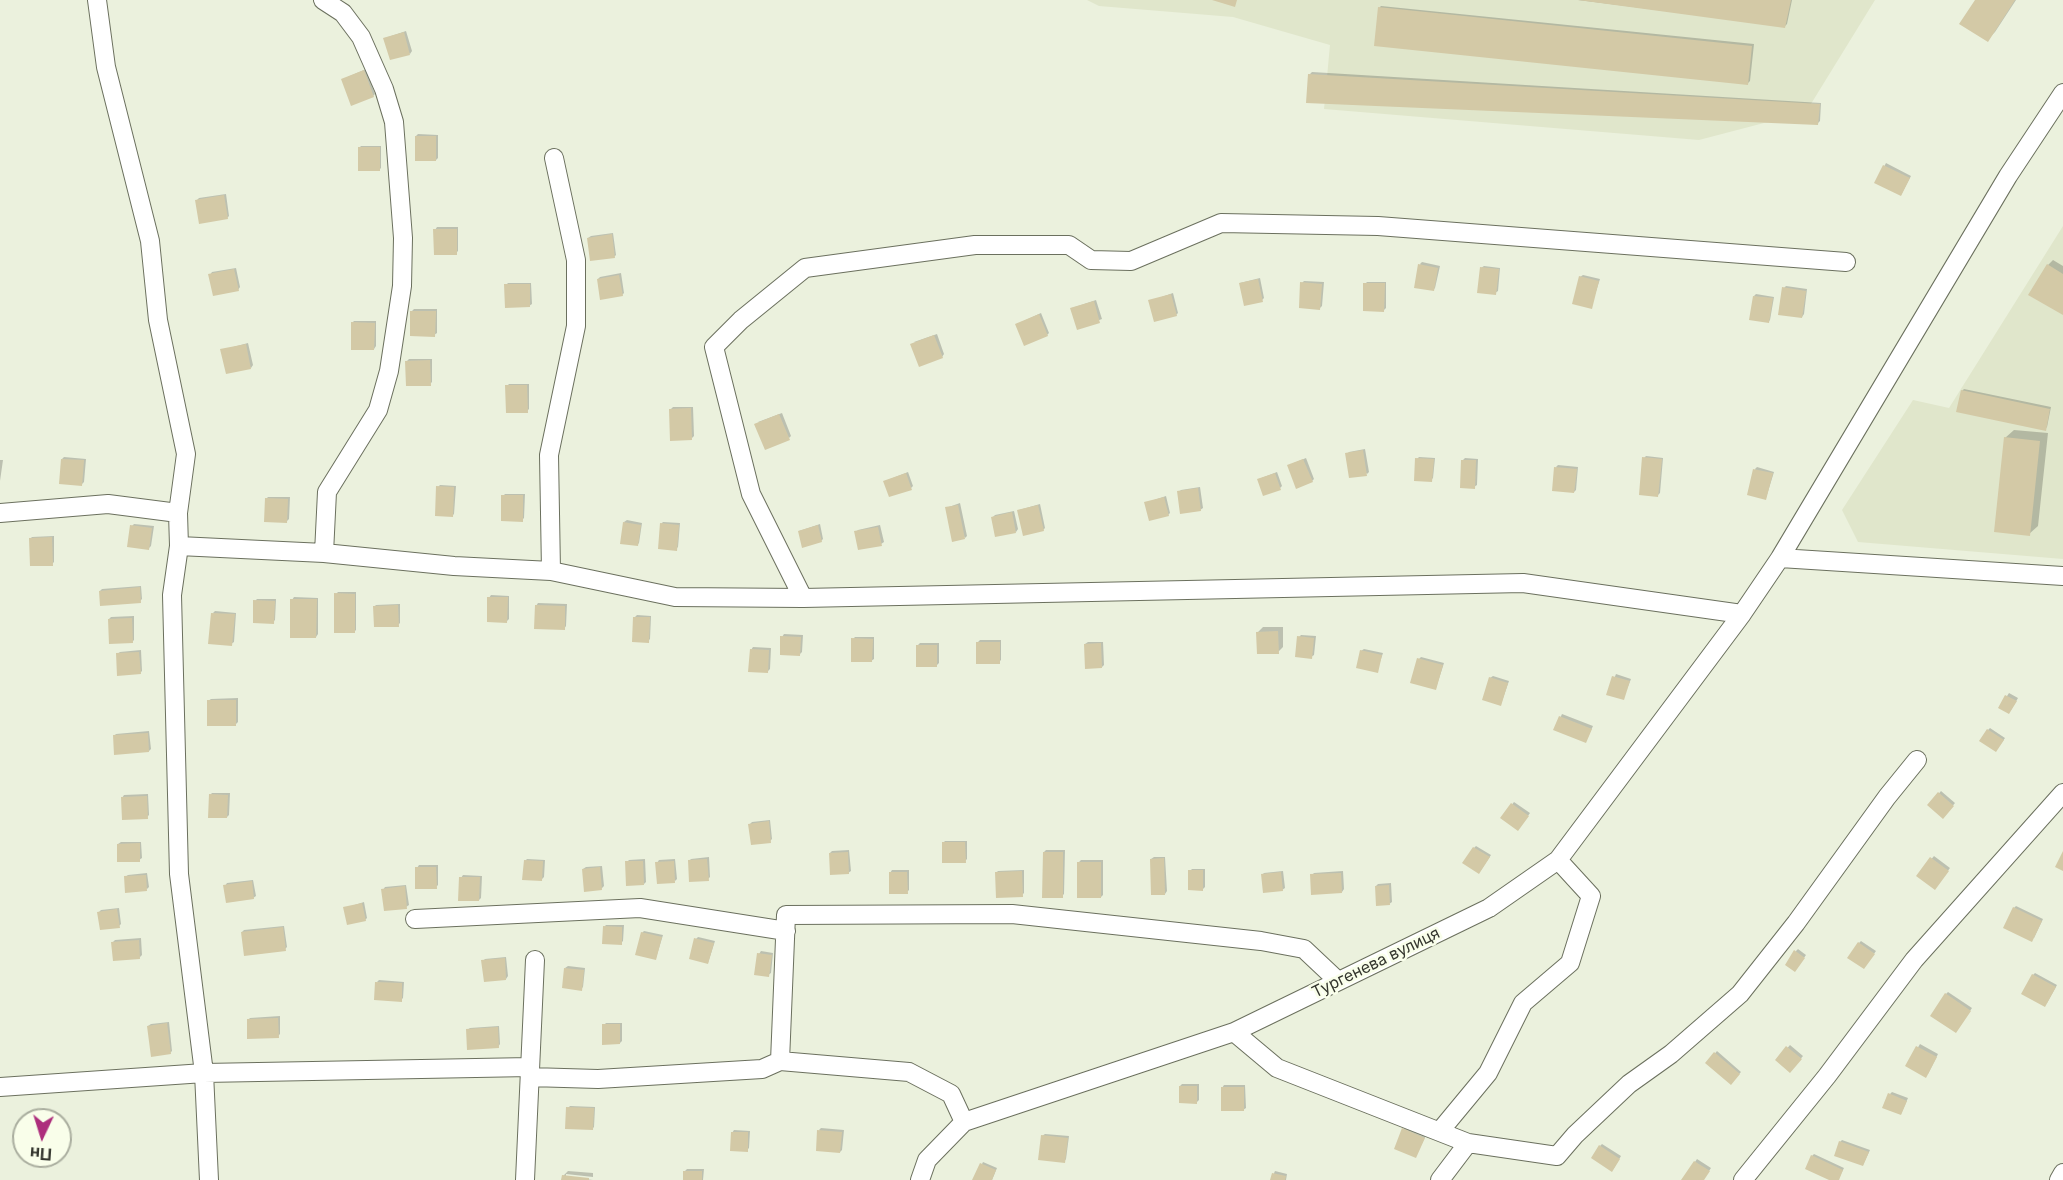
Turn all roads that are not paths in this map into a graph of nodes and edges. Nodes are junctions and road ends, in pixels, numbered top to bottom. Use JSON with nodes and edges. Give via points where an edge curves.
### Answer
{"nodes":[{"id":1,"x":97,"y":0,"type":"edge"},
{"id":2,"x":323,"y":0,"type":"edge"},
{"id":3,"x":2063,"y":93,"type":"edge"},
{"id":4,"x":554,"y":158,"type":"dead end"},
{"id":5,"x":1846,"y":262,"type":"dead end"},
{"id":6,"x":0,"y":513,"type":"edge"},
{"id":7,"x":178,"y":513,"type":"junction"},
{"id":8,"x":179,"y":546,"type":"junction"},
{"id":9,"x":324,"y":553,"type":"junction"},
{"id":10,"x":1780,"y":558,"type":"junction"},
{"id":11,"x":551,"y":571,"type":"junction"},
{"id":12,"x":2063,"y":576,"type":"edge"},
{"id":13,"x":802,"y":598,"type":"junction"},
{"id":14,"x":1742,"y":614,"type":"junction"},
{"id":15,"x":1917,"y":760,"type":"dead end"},
{"id":16,"x":2063,"y":793,"type":"edge"},
{"id":17,"x":1558,"y":860,"type":"junction"},
{"id":18,"x":415,"y":920,"type":"dead end"},
{"id":19,"x":786,"y":931,"type":"junction"},
{"id":20,"x":535,"y":960,"type":"dead end"},
{"id":21,"x":1338,"y":981,"type":"junction"},
{"id":22,"x":1234,"y":1032,"type":"junction"},
{"id":23,"x":780,"y":1061,"type":"junction"},
{"id":24,"x":530,"y":1072,"type":"junction"},
{"id":25,"x":204,"y":1073,"type":"junction"},
{"id":26,"x":0,"y":1087,"type":"edge"},
{"id":27,"x":964,"y":1122,"type":"junction"},
{"id":28,"x":1440,"y":1131,"type":"junction"},
{"id":29,"x":1468,"y":1143,"type":"junction"},
{"id":30,"x":2063,"y":1173,"type":"edge"},
{"id":31,"x":209,"y":1180,"type":"edge"},
{"id":32,"x":525,"y":1180,"type":"edge"},
{"id":33,"x":920,"y":1180,"type":"edge"},
{"id":34,"x":1440,"y":1180,"type":"edge"},
{"id":35,"x":1743,"y":1180,"type":"edge"},
{"id":36,"x":2059,"y":1180,"type":"edge"}],
"edges":[{"from":1,"to":7,"type":"street","via":[[106,67],[150,241],[158,320],[186,454]]},
{"from":2,"to":9,"type":"street","via":[[343,13],[361,37],[384,89],[394,122],[403,238],[402,286],[389,371],[378,410],[327,492]]},
{"from":3,"to":10,"type":"street","name":"Тургенева вулиця","via":[[2008,176]]},
{"from":4,"to":11,"type":"street","via":[[576,260],[576,327],[549,454]]},
{"from":5,"to":13,"type":"street","via":[[1378,226],[1221,223],[1131,261],[1090,260],[1069,245],[975,245],[805,268],[714,346],[751,494]]},
{"from":6,"to":7,"type":"street","via":[[108,504]]},
{"from":7,"to":8,"type":"street"},
{"from":8,"to":9,"type":"street"},
{"from":8,"to":25,"type":"street","via":[[172,595],[179,874]]},
{"from":9,"to":11,"type":"street"},
{"from":10,"to":12,"type":"street"},
{"from":10,"to":14,"type":"street","name":"Тургенева вулиця"},
{"from":11,"to":13,"type":"street","via":[[675,597]]},
{"from":13,"to":14,"type":"street","via":[[1523,583]]},
{"from":14,"to":17,"type":"street","name":"Тургенева вулиця"},
{"from":15,"to":29,"type":"street","via":[[1740,994],[1671,1054],[1629,1084],[1557,1156]]},
{"from":16,"to":35,"type":"street","via":[[1914,960]]},
{"from":17,"to":21,"type":"street","name":"Тургенева вулиця","via":[[1489,908]]},
{"from":17,"to":28,"type":"street","via":[[1591,896],[1570,963],[1523,1003],[1488,1072]]},
{"from":18,"to":19,"type":"street","via":[[640,908]]},
{"from":19,"to":21,"type":"street","via":[[786,915],[1012,914],[1261,940],[1304,949]]},
{"from":19,"to":23,"type":"street"},
{"from":20,"to":24,"type":"street"},
{"from":21,"to":22,"type":"street","name":"Тургенева вулиця"},
{"from":22,"to":27,"type":"street","name":"Тургенева вулиця"},
{"from":22,"to":28,"type":"street","via":[[1277,1068]]},
{"from":23,"to":24,"type":"street","via":[[762,1069],[598,1079]]},
{"from":23,"to":27,"type":"street","via":[[909,1072],[951,1094]]},
{"from":24,"to":25,"type":"street"},
{"from":24,"to":32,"type":"street"},
{"from":25,"to":26,"type":"street"},
{"from":25,"to":31,"type":"street"},
{"from":27,"to":33,"type":"street","name":"Тургенева вулиця","via":[[927,1160]]},
{"from":28,"to":29,"type":"street"},
{"from":29,"to":34,"type":"street"},
{"from":30,"to":36,"type":"street"}]}
